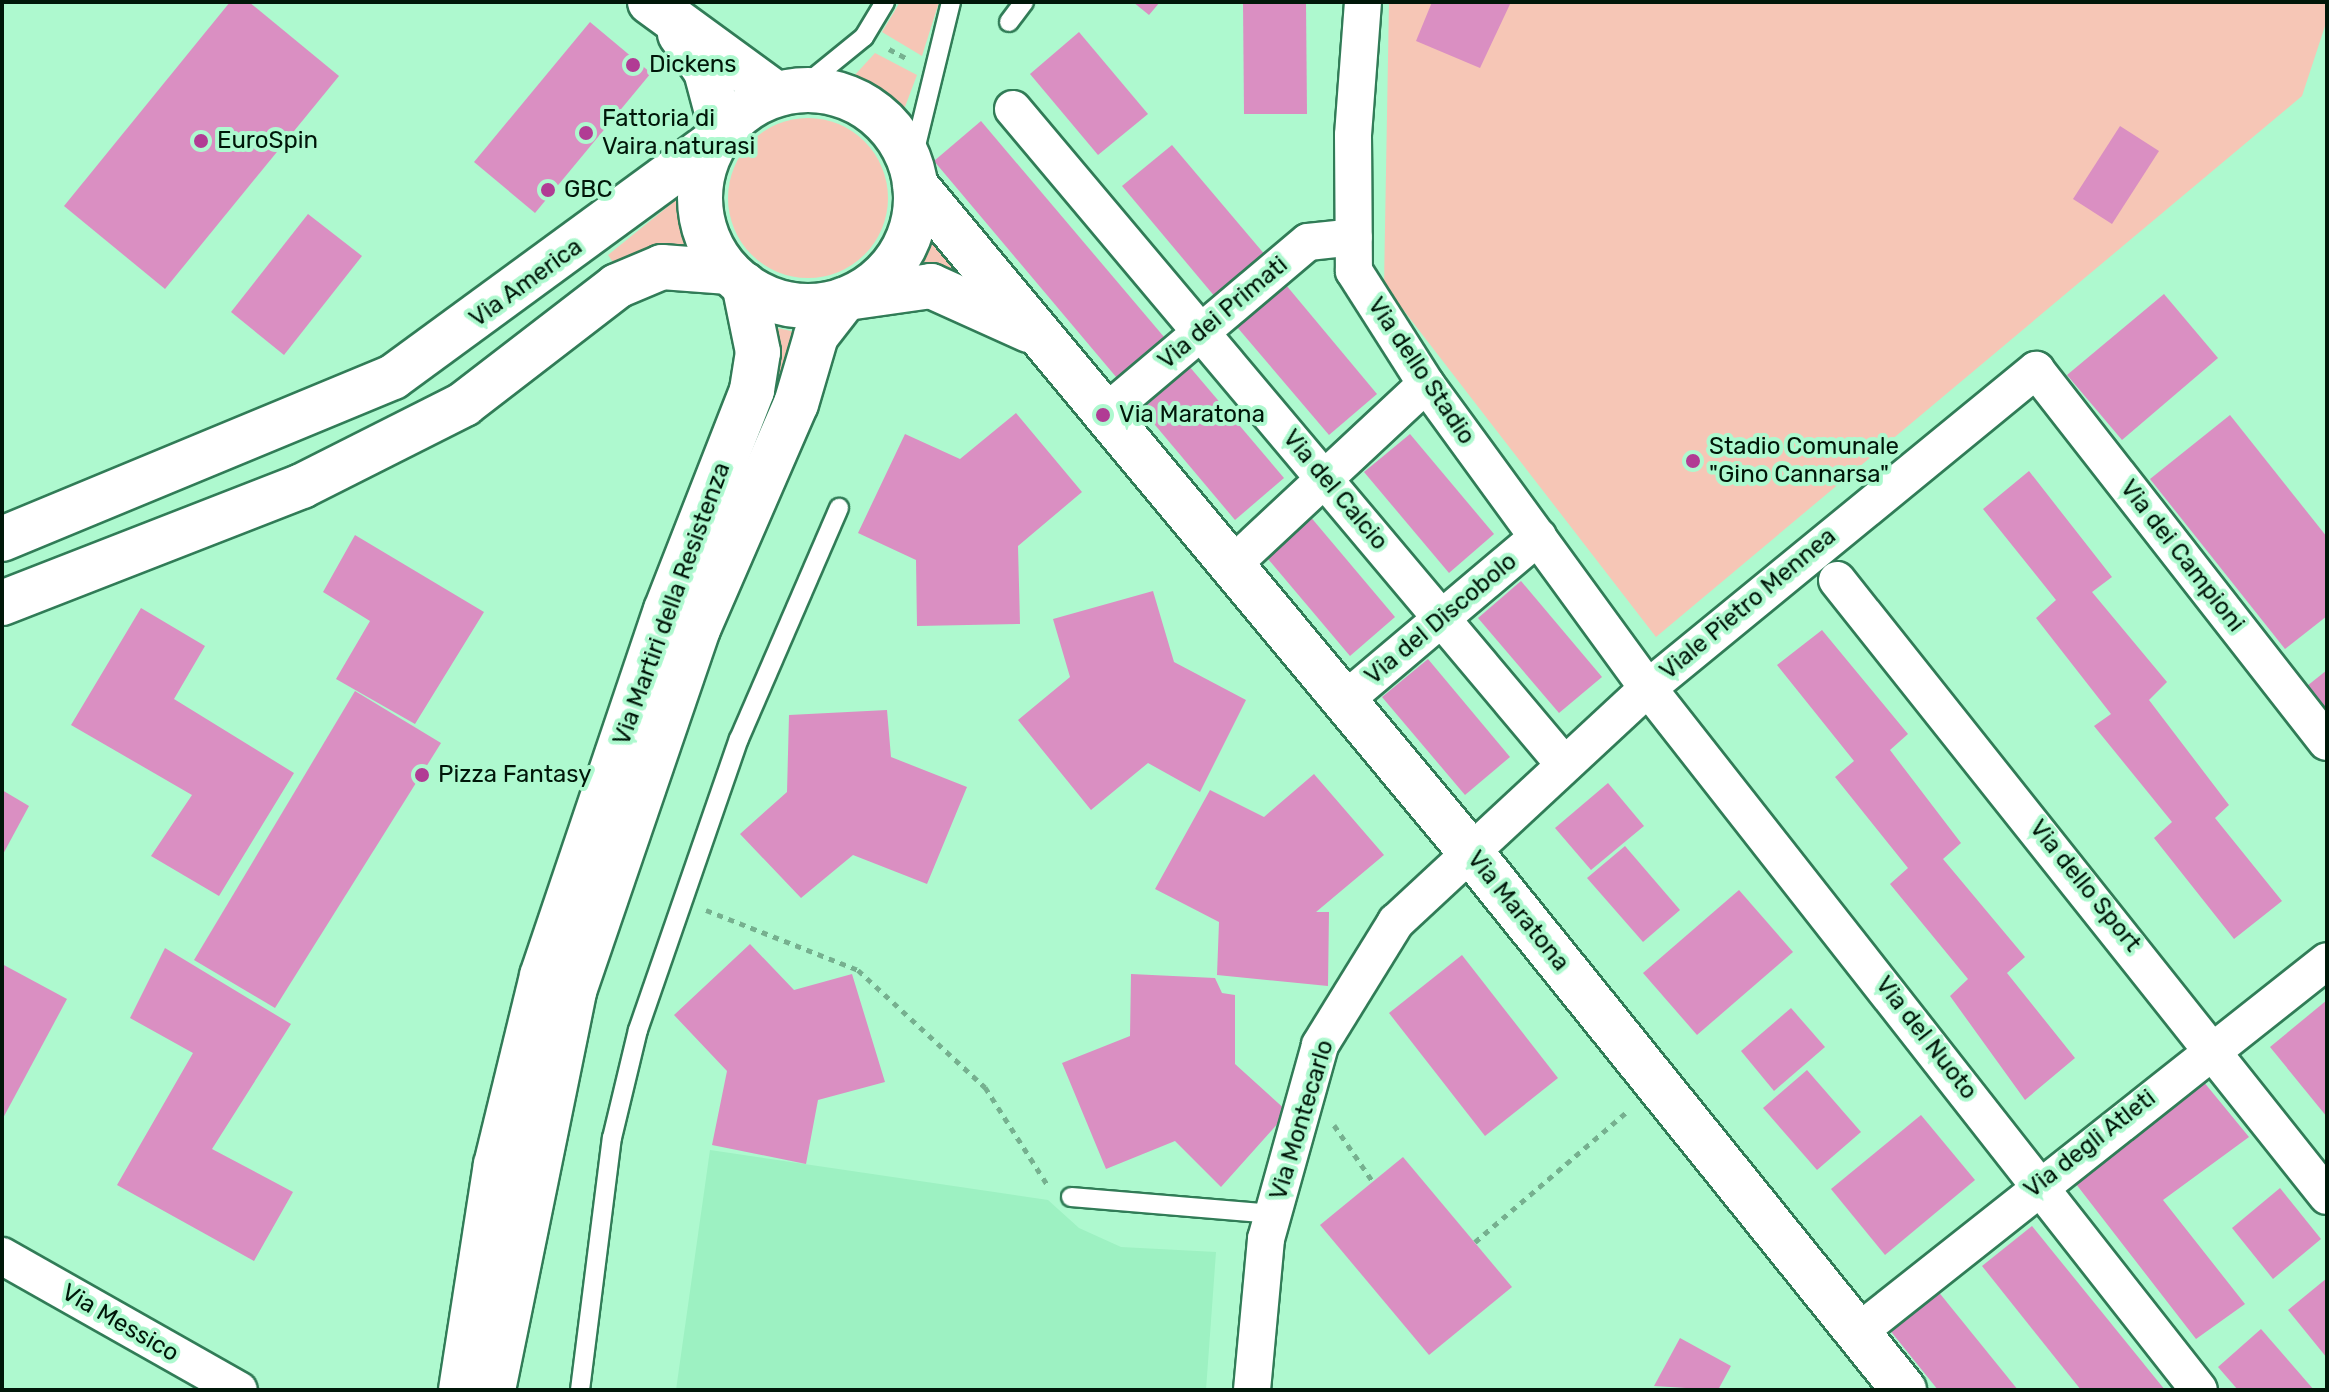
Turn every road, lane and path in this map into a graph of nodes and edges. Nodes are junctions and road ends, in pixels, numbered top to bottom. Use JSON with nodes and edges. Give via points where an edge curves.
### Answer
{"nodes":[{"id":1,"x":885,"y":2,"type":"edge"},
{"id":2,"x":951,"y":2,"type":"edge"},
{"id":3,"x":1024,"y":2,"type":"edge"},
{"id":4,"x":1363,"y":2,"type":"edge"},
{"id":5,"x":660,"y":10,"type":"edge"},
{"id":6,"x":1009,"y":22,"type":"dead end"},
{"id":7,"x":788,"y":92,"type":"junction"},
{"id":8,"x":1013,"y":109,"type":"dead end"},
{"id":9,"x":719,"y":136,"type":"junction"},
{"id":10,"x":913,"y":176,"type":"junction"},
{"id":11,"x":1354,"y":237,"type":"junction"},
{"id":12,"x":737,"y":278,"type":"junction"},
{"id":13,"x":844,"y":300,"type":"junction"},
{"id":14,"x":1199,"y":329,"type":"junction"},
{"id":15,"x":1029,"y":330,"type":"junction"},
{"id":16,"x":2036,"y":370,"type":"joint"},
{"id":17,"x":1426,"y":384,"type":"junction"},
{"id":18,"x":325,"y":405,"type":"junction"},
{"id":19,"x":1103,"y":415,"type":"junction"},
{"id":20,"x":353,"y":460,"type":"junction"},
{"id":21,"x":1324,"y":477,"type":"junction"},
{"id":22,"x":839,"y":508,"type":"dead end"},
{"id":23,"x":1538,"y":537,"type":"junction"},
{"id":24,"x":2,"y":539,"type":"edge"},
{"id":25,"x":1232,"y":565,"type":"junction"},
{"id":26,"x":1837,"y":580,"type":"dead end"},
{"id":27,"x":2,"y":603,"type":"edge"},
{"id":28,"x":1442,"y":618,"type":"junction"},
{"id":29,"x":1648,"y":688,"type":"junction"},
{"id":30,"x":1345,"y":700,"type":"junction"},
{"id":31,"x":2327,"y":742,"type":"edge"},
{"id":32,"x":1563,"y":763,"type":"junction"},
{"id":33,"x":1468,"y":849,"type":"junction"},
{"id":34,"x":683,"y":900,"type":"junction"},
{"id":35,"x":2327,"y":961,"type":"edge"},
{"id":36,"x":2214,"y":1046,"type":"junction"},
{"id":37,"x":1660,"y":1085,"type":"junction"},
{"id":38,"x":1308,"y":1088,"type":"junction"},
{"id":39,"x":1373,"y":1182,"type":"dead end"},
{"id":40,"x":2041,"y":1183,"type":"junction"},
{"id":41,"x":2327,"y":1196,"type":"edge"},
{"id":42,"x":1071,"y":1197,"type":"joint"},
{"id":43,"x":1273,"y":1214,"type":"junction"},
{"id":44,"x":1475,"y":1242,"type":"dead end"},
{"id":45,"x":2,"y":1256,"type":"edge"},
{"id":46,"x":1857,"y":1333,"type":"junction"},
{"id":47,"x":224,"y":1386,"type":"edge"},
{"id":48,"x":461,"y":1390,"type":"edge"},
{"id":49,"x":493,"y":1390,"type":"edge"},
{"id":50,"x":580,"y":1390,"type":"edge"},
{"id":51,"x":1252,"y":1390,"type":"edge"},
{"id":52,"x":1904,"y":1390,"type":"edge"},
{"id":53,"x":2199,"y":1390,"type":"edge"}],
"edges":[{"from":1,"to":7,"type":"lane","via":[[864,37]]},
{"from":2,"to":10,"type":"lane"},
{"from":3,"to":6,"type":"lane"},
{"from":4,"to":11,"type":"street","name":"Via dello Stadio"},
{"from":5,"to":7,"type":"street"},
{"from":5,"to":9,"type":"street","via":[[706,71]]},
{"from":7,"to":9,"type":"street"},
{"from":7,"to":10,"type":"street","via":[[840,94],[870,109]]},
{"from":8,"to":14,"type":"street","name":"Via del Calcio"},
{"from":9,"to":12,"type":"street","name":"Via Martiri della Resistenza","via":[[700,206],[710,243]]},
{"from":9,"to":18,"type":"street","name":"Via America","via":[[393,377]]},
{"from":10,"to":13,"type":"street","name":"Via Martiri della Resistenza","via":[[912,228],[894,263]]},
{"from":10,"to":15,"type":"street","name":"Via Maratona","via":[[1005,287]]},
{"from":11,"to":14,"type":"street","name":"Via dei Primati","via":[[1308,242]]},
{"from":11,"to":17,"type":"street","name":"Via dello Stadio","via":[[1354,271]]},
{"from":12,"to":13,"type":"street","via":[[777,302]]},
{"from":12,"to":20,"type":"street","via":[[662,267],[617,286],[464,404]]},
{"from":12,"to":48,"type":"street","name":"Via Martiri della Resistenza","via":[[756,331],[752,390],[666,610],[542,976],[496,1165]]},
{"from":13,"to":15,"type":"street","name":"Via Maratona","via":[[931,286]]},
{"from":13,"to":49,"type":"street","name":"Via Martiri della Resistenza","via":[[816,336],[796,404],[698,629],[574,991]]},
{"from":14,"to":19,"type":"street","name":"Via dei Primati"},
{"from":14,"to":21,"type":"street","name":"Via del Calcio"},
{"from":15,"to":19,"type":"street","name":"Via Maratona"},
{"from":16,"to":29,"type":"street","name":"Viale Pietro Mennea"},
{"from":16,"to":31,"type":"street","name":"Via dei Campioni"},
{"from":17,"to":21,"type":"street"},
{"from":17,"to":23,"type":"street","name":"Via dello Stadio"},
{"from":18,"to":20,"type":"street"},
{"from":18,"to":24,"type":"street","name":"Via America"},
{"from":19,"to":25,"type":"street","name":"Via Maratona"},
{"from":20,"to":27,"type":"street"},
{"from":21,"to":25,"type":"street"},
{"from":21,"to":28,"type":"street","name":"Via del Calcio"},
{"from":22,"to":34,"type":"lane","via":[[739,739]]},
{"from":23,"to":28,"type":"street","name":"Via del Discobolo"},
{"from":23,"to":29,"type":"street","name":"Via dello Stadio"},
{"from":25,"to":30,"type":"street","name":"Via Maratona"},
{"from":26,"to":36,"type":"street","name":"Via dello Sport"},
{"from":28,"to":30,"type":"street","name":"Via del Discobolo"},
{"from":28,"to":32,"type":"street","name":"Via del Calcio"},
{"from":29,"to":32,"type":"street","name":"Viale Pietro Mennea"},
{"from":29,"to":40,"type":"street","name":"Via del Nuoto"},
{"from":30,"to":33,"type":"street","name":"Via Maratona"},
{"from":32,"to":33,"type":"street","name":"Viale Pietro Mennea"},
{"from":33,"to":37,"type":"street","name":"Via Maratona"},
{"from":33,"to":38,"type":"street","name":"Via Montecarlo","via":[[1396,922],[1320,1045]]},
{"from":34,"to":42,"type":"path","via":[[858,970],[985,1087],[1027,1163],[1054,1192]]},
{"from":34,"to":50,"type":"lane","via":[[638,1030],[612,1138]]},
{"from":35,"to":36,"type":"street","name":"Via degli Atleti"},
{"from":36,"to":40,"type":"street","name":"Via degli Atleti"},
{"from":36,"to":41,"type":"street","name":"Via dello Sport"},
{"from":37,"to":44,"type":"path"},
{"from":37,"to":46,"type":"street","name":"Via Maratona"},
{"from":38,"to":39,"type":"path"},
{"from":38,"to":43,"type":"street","name":"Via Montecarlo"},
{"from":40,"to":46,"type":"street","name":"Via degli Atleti"},
{"from":40,"to":53,"type":"street","name":"Via del Nuoto"},
{"from":42,"to":43,"type":"lane"},
{"from":43,"to":51,"type":"street","name":"Via Montecarlo"},
{"from":45,"to":47,"type":"street","name":"Via Messico"},
{"from":46,"to":52,"type":"street","name":"Via Maratona"}]}
